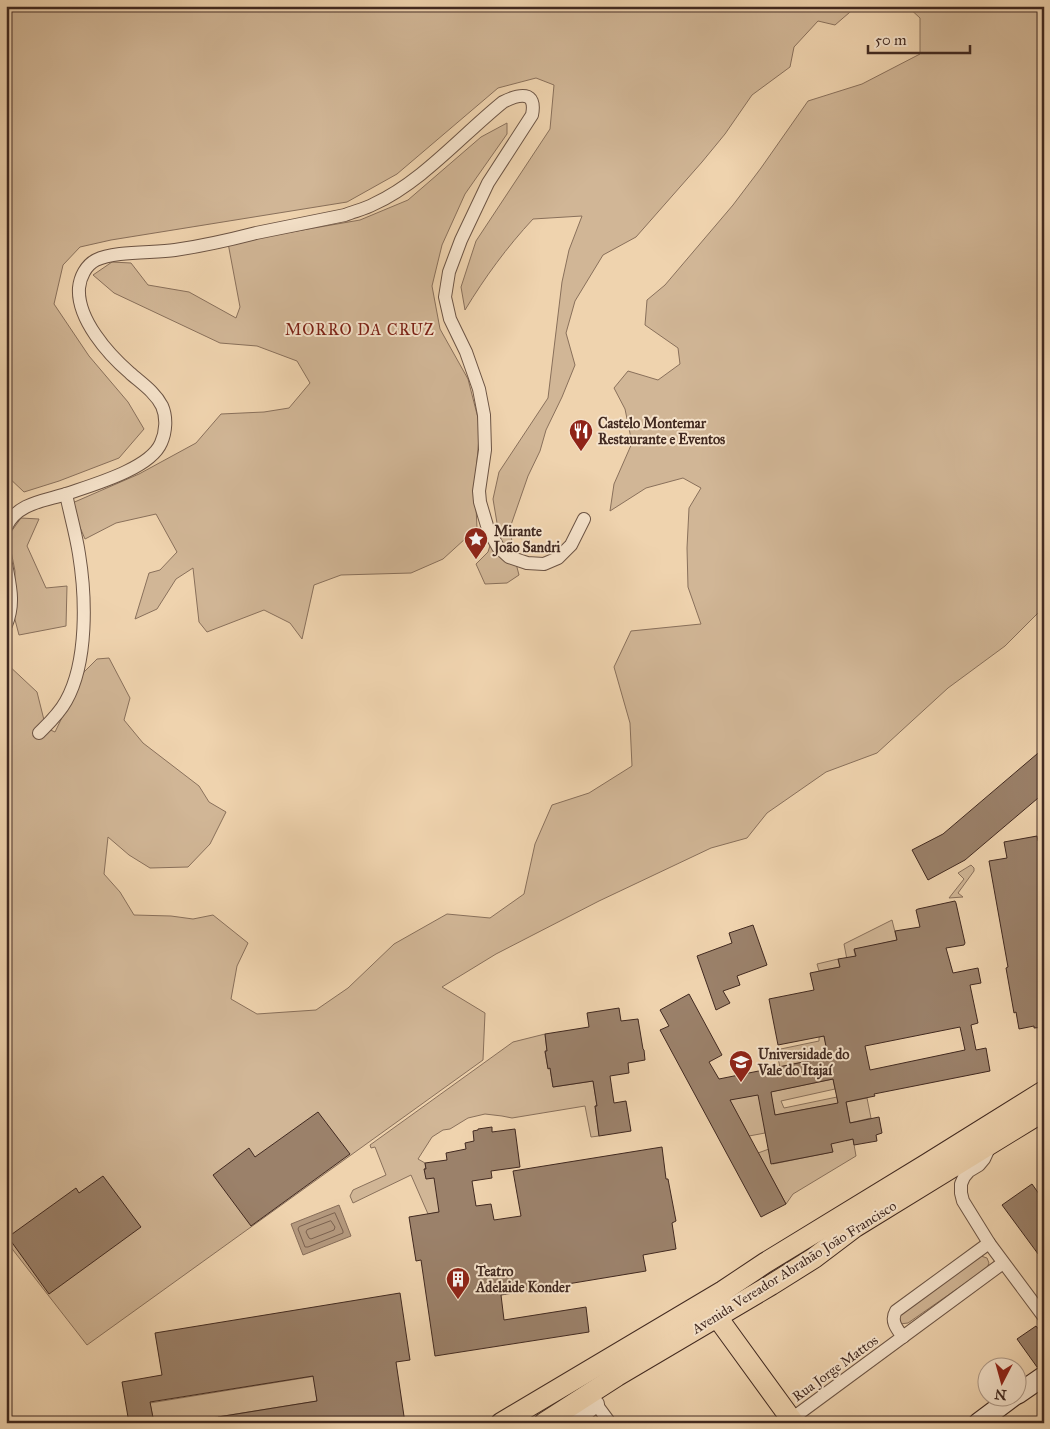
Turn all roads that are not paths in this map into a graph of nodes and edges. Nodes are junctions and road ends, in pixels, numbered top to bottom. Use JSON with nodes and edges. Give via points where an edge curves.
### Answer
{"nodes":[{"id":1,"x":66,"y":494,"type":"junction"},
{"id":2,"x":584,"y":519,"type":"dead end"},
{"id":3,"x":6,"y":527,"type":"edge"},
{"id":4,"x":6,"y":564,"type":"edge"},
{"id":5,"x":6,"y":625,"type":"edge"},
{"id":6,"x":39,"y":733,"type":"dead end"},
{"id":7,"x":1044,"y":1091,"type":"edge"},
{"id":8,"x":1044,"y":1111,"type":"edge"},
{"id":9,"x":991,"y":1144,"type":"junction"},
{"id":10,"x":989,"y":1243,"type":"junction"},
{"id":11,"x":1003,"y":1263,"type":"junction"},
{"id":12,"x":716,"y":1295,"type":"junction"},
{"id":13,"x":717,"y":1317,"type":"junction"},
{"id":14,"x":1044,"y":1317,"type":"edge"},
{"id":15,"x":903,"y":1337,"type":"junction"},
{"id":16,"x":616,"y":1376,"type":"junction"},
{"id":17,"x":1044,"y":1376,"type":"edge"},
{"id":18,"x":1028,"y":1387,"type":"edge"},
{"id":19,"x":596,"y":1404,"type":"junction"},
{"id":20,"x":1001,"y":1406,"type":"edge"},
{"id":21,"x":790,"y":1421,"type":"edge"},
{"id":22,"x":501,"y":1423,"type":"edge"},
{"id":23,"x":544,"y":1423,"type":"edge"},
{"id":24,"x":572,"y":1423,"type":"edge"},
{"id":25,"x":610,"y":1423,"type":"edge"},
{"id":26,"x":978,"y":1423,"type":"edge"}],
"edges":[{"from":1,"to":2,"type":"street","via":[[145,461],[156,452],[165,430],[162,406],[153,393],[105,348],[84,313],[79,287],[86,268],[95,260],[209,244],[366,208],[419,175],[503,102],[523,96],[532,100],[532,115],[488,183],[449,272],[445,297],[450,319],[479,389],[485,450],[480,502],[488,529],[498,547],[509,558],[527,564],[544,564],[558,558],[571,545]]},
{"from":1,"to":3,"type":"street","via":[[35,502],[18,511]]},
{"from":1,"to":6,"type":"street","via":[[82,575],[81,656],[66,701],[56,717]]},
{"from":4,"to":5,"type":"street","via":[[12,598]]},
{"from":7,"to":12,"type":"main road","name":"Avenida Vereador Abrahão João Francisco"},
{"from":8,"to":9,"type":"main road","name":"Avenida Vereador Abrahão João Francisco"},
{"from":9,"to":10,"type":"street","via":[[984,1159],[964,1177],[961,1193]]},
{"from":9,"to":13,"type":"main road","name":"Avenida Vereador Abrahão João Francisco"},
{"from":10,"to":11,"type":"street"},
{"from":10,"to":15,"type":"street","via":[[896,1311],[893,1322]]},
{"from":11,"to":14,"type":"street"},
{"from":11,"to":15,"type":"street","name":"Rua Jorge Mattos"},
{"from":12,"to":13,"type":"main road"},
{"from":12,"to":22,"type":"main road","name":"Avenida Vereador Abrahão João Francisco"},
{"from":13,"to":16,"type":"main road","name":"Avenida Vereador Abrahão João Francisco"},
{"from":13,"to":21,"type":"main road"},
{"from":15,"to":21,"type":"street","name":"Rua Jorge Mattos"},
{"from":16,"to":19,"type":"main road"},
{"from":16,"to":23,"type":"main road","name":"Avenida Vereador Abrahão João Francisco"},
{"from":17,"to":18,"type":"main road"},
{"from":19,"to":24,"type":"street"},
{"from":19,"to":25,"type":"street"},
{"from":20,"to":26,"type":"main road"}]}
